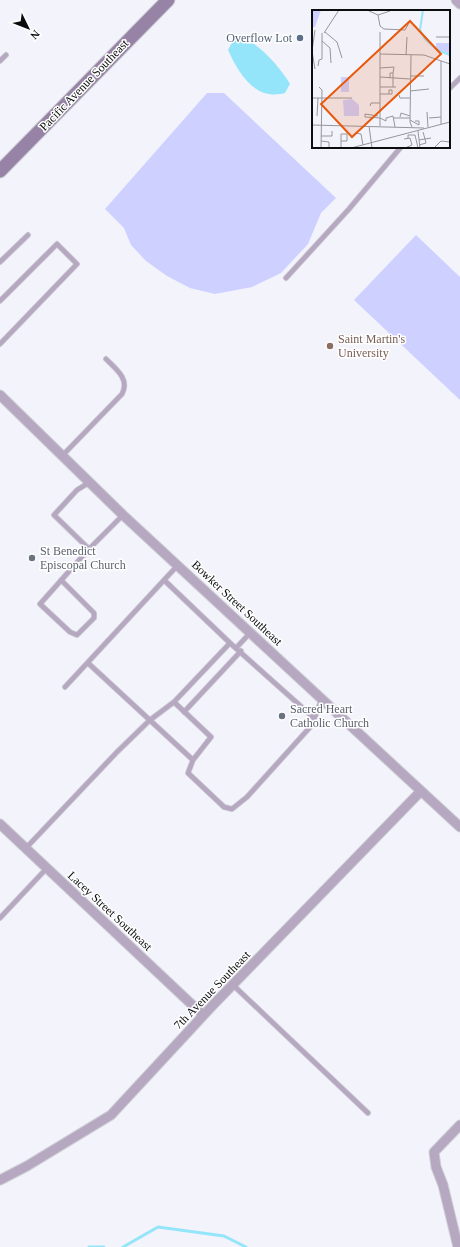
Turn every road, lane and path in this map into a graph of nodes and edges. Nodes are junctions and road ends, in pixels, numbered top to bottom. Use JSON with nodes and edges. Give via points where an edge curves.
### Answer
{"nodes":[{"id":1,"x":168,"y":0,"type":"edge"},
{"id":2,"x":456,"y":0,"type":"edge"},
{"id":3,"x":460,"y":4,"type":"edge"},
{"id":4,"x":6,"y":55,"type":"dead end"},
{"id":5,"x":0,"y":61,"type":"edge"},
{"id":6,"x":460,"y":78,"type":"edge"},
{"id":7,"x":450,"y":88,"type":"edge"},
{"id":8,"x":400,"y":148,"type":"edge"},
{"id":9,"x":0,"y":171,"type":"edge"},
{"id":10,"x":28,"y":235,"type":"dead end"},
{"id":11,"x":0,"y":262,"type":"edge"},
{"id":12,"x":286,"y":278,"type":"dead end"},
{"id":13,"x":0,"y":301,"type":"edge"},
{"id":14,"x":0,"y":344,"type":"edge"},
{"id":15,"x":106,"y":359,"type":"dead end"},
{"id":16,"x":0,"y":394,"type":"edge"},
{"id":17,"x":62,"y":456,"type":"junction"},
{"id":18,"x":90,"y":482,"type":"junction"},
{"id":19,"x":123,"y":515,"type":"junction"},
{"id":20,"x":89,"y":549,"type":"junction"},
{"id":21,"x":178,"y":565,"type":"junction"},
{"id":22,"x":61,"y":580,"type":"junction"},
{"id":23,"x":164,"y":580,"type":"junction"},
{"id":24,"x":251,"y":632,"type":"junction"},
{"id":25,"x":230,"y":643,"type":"junction"},
{"id":26,"x":236,"y":648,"type":"junction"},
{"id":27,"x":241,"y":651,"type":"junction"},
{"id":28,"x":88,"y":662,"type":"junction"},
{"id":29,"x":65,"y":687,"type":"dead end"},
{"id":30,"x":322,"y":698,"type":"junction"},
{"id":31,"x":174,"y":702,"type":"junction"},
{"id":32,"x":184,"y":712,"type":"junction"},
{"id":33,"x":314,"y":718,"type":"junction"},
{"id":34,"x":150,"y":720,"type":"junction"},
{"id":35,"x":193,"y":760,"type":"junction"},
{"id":36,"x":422,"y":792,"type":"junction"},
{"id":37,"x":0,"y":824,"type":"edge"},
{"id":38,"x":460,"y":827,"type":"edge"},
{"id":39,"x":26,"y":848,"type":"junction"},
{"id":40,"x":47,"y":868,"type":"junction"},
{"id":41,"x":0,"y":918,"type":"edge"},
{"id":42,"x":233,"y":985,"type":"junction"},
{"id":43,"x":203,"y":1015,"type":"junction"},
{"id":44,"x":368,"y":1113,"type":"dead end"},
{"id":45,"x":460,"y":1125,"type":"edge"},
{"id":46,"x":0,"y":1180,"type":"edge"},
{"id":47,"x":458,"y":1247,"type":"edge"}],
"edges":[{"from":1,"to":9,"type":"main road","name":"Pacific Avenue Southeast"},
{"from":2,"to":3,"type":"street"},
{"from":4,"to":5,"type":"lane"},
{"from":6,"to":7,"type":"lane"},
{"from":8,"to":12,"type":"lane"},
{"from":10,"to":11,"type":"lane"},
{"from":13,"to":14,"type":"lane","via":[[56,244],[77,264]]},
{"from":15,"to":17,"type":"lane","via":[[119,372],[125,388]]},
{"from":16,"to":17,"type":"street","name":"Bowker Street Southeast"},
{"from":17,"to":18,"type":"street","name":"Bowker Street Southeast"},
{"from":18,"to":19,"type":"street","name":"Bowker Street Southeast"},
{"from":18,"to":20,"type":"lane","via":[[77,490],[54,514]]},
{"from":19,"to":20,"type":"lane"},
{"from":19,"to":21,"type":"street","name":"Bowker Street Southeast"},
{"from":20,"to":22,"type":"lane"},
{"from":21,"to":23,"type":"lane"},
{"from":21,"to":24,"type":"street","name":"Bowker Street Southeast"},
{"from":22,"to":22,"type":"lane","via":[[40,604],[70,632],[77,635],[94,618],[94,614]]},
{"from":23,"to":25,"type":"lane"},
{"from":23,"to":28,"type":"lane"},
{"from":24,"to":26,"type":"lane"},
{"from":24,"to":30,"type":"street","name":"Bowker Street Southeast"},
{"from":25,"to":26,"type":"lane"},
{"from":25,"to":31,"type":"lane"},
{"from":26,"to":27,"type":"lane"},
{"from":27,"to":32,"type":"lane"},
{"from":27,"to":33,"type":"lane"},
{"from":28,"to":29,"type":"lane"},
{"from":28,"to":34,"type":"lane"},
{"from":30,"to":33,"type":"lane"},
{"from":30,"to":36,"type":"street","name":"Bowker Street Southeast"},
{"from":31,"to":32,"type":"lane"},
{"from":31,"to":34,"type":"lane"},
{"from":32,"to":35,"type":"lane","via":[[212,736]]},
{"from":33,"to":35,"type":"lane","via":[[312,725],[247,797],[232,809],[224,807],[188,773]]},
{"from":34,"to":35,"type":"lane"},
{"from":34,"to":39,"type":"lane"},
{"from":36,"to":38,"type":"street","name":"Bowker Street Southeast"},
{"from":36,"to":42,"type":"street","name":"7th Avenue Southeast"},
{"from":37,"to":39,"type":"street","name":"Lacey Street Southeast"},
{"from":39,"to":40,"type":"street","name":"Lacey Street Southeast"},
{"from":40,"to":41,"type":"lane"},
{"from":40,"to":43,"type":"street","name":"Lacey Street Southeast"},
{"from":42,"to":43,"type":"street","name":"7th Avenue Southeast"},
{"from":42,"to":44,"type":"lane"},
{"from":43,"to":46,"type":"street","name":"7th Avenue Southeast","via":[[111,1115]]},
{"from":45,"to":47,"type":"street","via":[[434,1152]]}]}
